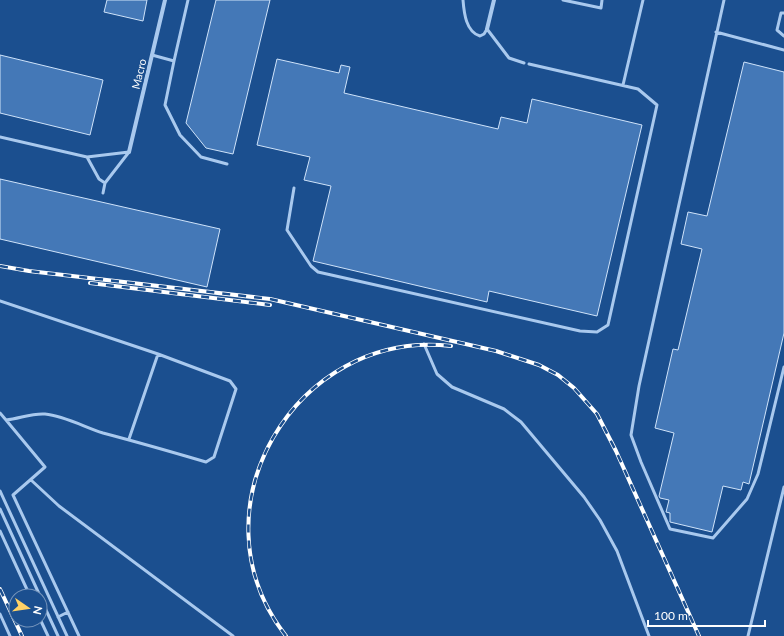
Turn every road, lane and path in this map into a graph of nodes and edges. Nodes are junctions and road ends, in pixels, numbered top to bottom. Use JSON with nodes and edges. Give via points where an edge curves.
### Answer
{"nodes":[{"id":1,"x":165,"y":0,"type":"edge"},
{"id":2,"x":188,"y":0,"type":"edge"},
{"id":3,"x":464,"y":0,"type":"edge"},
{"id":4,"x":494,"y":0,"type":"edge"},
{"id":5,"x":563,"y":0,"type":"edge"},
{"id":6,"x":602,"y":0,"type":"edge"},
{"id":7,"x":643,"y":0,"type":"edge"},
{"id":8,"x":724,"y":0,"type":"edge"},
{"id":9,"x":784,"y":13,"type":"edge"},
{"id":10,"x":487,"y":28,"type":"junction"},
{"id":11,"x":716,"y":32,"type":"junction"},
{"id":12,"x":784,"y":36,"type":"edge"},
{"id":13,"x":784,"y":50,"type":"edge"},
{"id":14,"x":152,"y":55,"type":"junction"},
{"id":15,"x":174,"y":60,"type":"junction"},
{"id":16,"x":524,"y":62,"type":"dead end"},
{"id":17,"x":529,"y":64,"type":"dead end"},
{"id":18,"x":623,"y":85,"type":"junction"},
{"id":19,"x":0,"y":137,"type":"edge"},
{"id":20,"x":130,"y":152,"type":"junction"},
{"id":21,"x":87,"y":157,"type":"junction"},
{"id":22,"x":227,"y":164,"type":"dead end"},
{"id":23,"x":105,"y":183,"type":"junction"},
{"id":24,"x":294,"y":188,"type":"dead end"},
{"id":25,"x":103,"y":193,"type":"dead end"},
{"id":26,"x":0,"y":300,"type":"edge"},
{"id":27,"x":424,"y":344,"type":"dead end"},
{"id":28,"x":158,"y":354,"type":"junction"},
{"id":29,"x":784,"y":367,"type":"edge"},
{"id":30,"x":0,"y":413,"type":"edge"},
{"id":31,"x":6,"y":420,"type":"junction"},
{"id":32,"x":129,"y":439,"type":"junction"},
{"id":33,"x":31,"y":480,"type":"junction"},
{"id":34,"x":784,"y":487,"type":"edge"},
{"id":35,"x":0,"y":491,"type":"edge"},
{"id":36,"x":0,"y":509,"type":"edge"},
{"id":37,"x":0,"y":531,"type":"edge"},
{"id":38,"x":26,"y":588,"type":"edge"},
{"id":39,"x":36,"y":588,"type":"edge"},
{"id":40,"x":68,"y":612,"type":"junction"},
{"id":41,"x":0,"y":614,"type":"edge"},
{"id":42,"x":48,"y":614,"type":"edge"},
{"id":43,"x":58,"y":617,"type":"junction"},
{"id":44,"x":10,"y":636,"type":"edge"},
{"id":45,"x":58,"y":636,"type":"edge"},
{"id":46,"x":66,"y":636,"type":"edge"},
{"id":47,"x":78,"y":636,"type":"edge"},
{"id":48,"x":233,"y":636,"type":"edge"},
{"id":49,"x":649,"y":636,"type":"edge"},
{"id":50,"x":748,"y":636,"type":"edge"}],
"edges":[{"from":1,"to":14,"type":"street","name":"Macro"},
{"from":2,"to":15,"type":"lane"},
{"from":3,"to":10,"type":"lane","via":[[469,29],[480,36]]},
{"from":4,"to":10,"type":"street"},
{"from":5,"to":6,"type":"lane","via":[[600,8]]},
{"from":7,"to":18,"type":"lane"},
{"from":8,"to":11,"type":"lane"},
{"from":9,"to":12,"type":"lane","via":[[781,13],[777,30]]},
{"from":10,"to":16,"type":"lane","via":[[509,58]]},
{"from":11,"to":13,"type":"lane"},
{"from":11,"to":29,"type":"lane","via":[[639,386],[631,435],[670,529],[713,538],[747,499],[758,474]]},
{"from":14,"to":15,"type":"lane"},
{"from":14,"to":20,"type":"street","name":"Macro"},
{"from":15,"to":22,"type":"lane","via":[[165,105],[180,135],[201,157]]},
{"from":17,"to":18,"type":"lane"},
{"from":18,"to":24,"type":"lane","via":[[638,89],[657,105],[608,325],[597,332],[580,331],[318,272],[310,266],[287,230]]},
{"from":19,"to":21,"type":"lane"},
{"from":20,"to":21,"type":"lane"},
{"from":20,"to":23,"type":"lane"},
{"from":21,"to":23,"type":"lane","via":[[99,179]]},
{"from":23,"to":25,"type":"lane"},
{"from":26,"to":28,"type":"lane"},
{"from":27,"to":49,"type":"lane","via":[[437,374],[452,387],[504,408],[521,422],[584,497],[617,551]]},
{"from":28,"to":32,"type":"lane"},
{"from":28,"to":32,"type":"lane","via":[[230,381],[236,389],[214,457],[206,462]]},
{"from":30,"to":31,"type":"lane"},
{"from":31,"to":32,"type":"lane","via":[[30,414],[45,414]]},
{"from":31,"to":33,"type":"lane","via":[[45,467]]},
{"from":33,"to":40,"type":"lane","via":[[13,495]]},
{"from":33,"to":48,"type":"lane","via":[[59,506]]},
{"from":34,"to":50,"type":"lane"},
{"from":35,"to":43,"type":"lane"},
{"from":36,"to":39,"type":"lane"},
{"from":37,"to":38,"type":"lane"},
{"from":40,"to":43,"type":"lane"},
{"from":40,"to":47,"type":"lane"},
{"from":41,"to":44,"type":"lane"},
{"from":42,"to":45,"type":"lane"},
{"from":43,"to":46,"type":"lane"}]}
